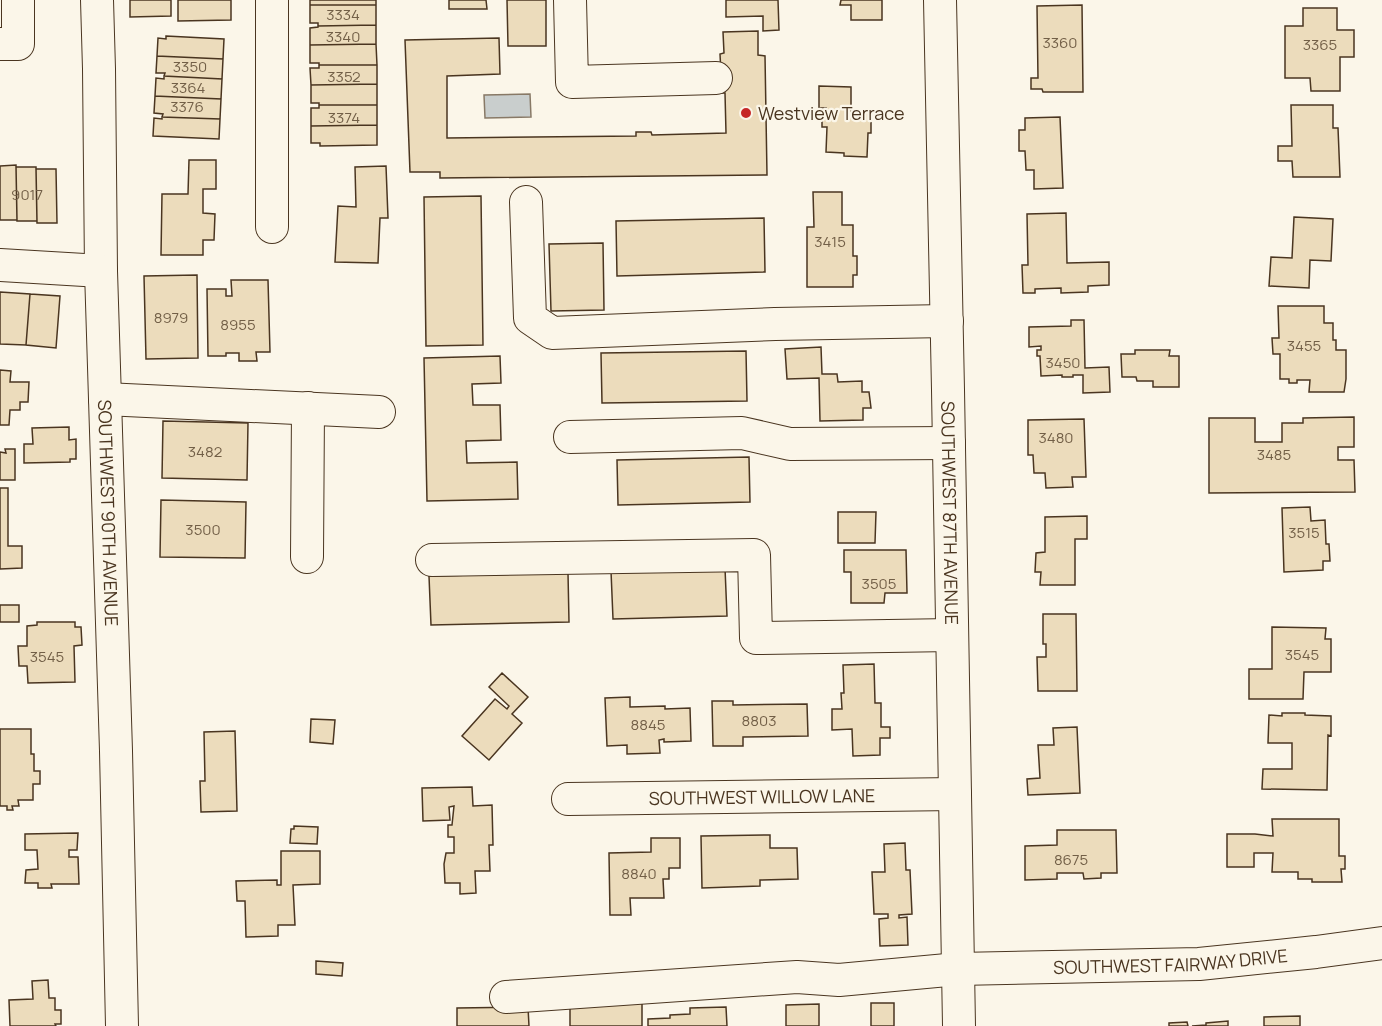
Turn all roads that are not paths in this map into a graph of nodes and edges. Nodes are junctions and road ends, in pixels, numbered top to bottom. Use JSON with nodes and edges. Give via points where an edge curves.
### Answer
{"nodes":[{"id":1,"x":18,"y":0,"type":"edge"},
{"id":2,"x":97,"y":0,"type":"edge"},
{"id":3,"x":272,"y":0,"type":"edge"},
{"id":4,"x":570,"y":0,"type":"edge"},
{"id":5,"x":940,"y":0,"type":"edge"},
{"id":6,"x":0,"y":44,"type":"edge"},
{"id":7,"x":716,"y":78,"type":"dead end"},
{"id":8,"x":526,"y":202,"type":"dead end"},
{"id":9,"x":272,"y":227,"type":"dead end"},
{"id":10,"x":0,"y":265,"type":"edge"},
{"id":11,"x":101,"y":271,"type":"junction"},
{"id":12,"x":947,"y":321,"type":"junction"},
{"id":13,"x":105,"y":399,"type":"junction"},
{"id":14,"x":308,"y":408,"type":"junction"},
{"id":15,"x":380,"y":412,"type":"dead end"},
{"id":16,"x":570,"y":437,"type":"dead end"},
{"id":17,"x":949,"y":443,"type":"junction"},
{"id":18,"x":307,"y":557,"type":"dead end"},
{"id":19,"x":432,"y":560,"type":"dead end"},
{"id":20,"x":952,"y":635,"type":"junction"},
{"id":21,"x":955,"y":794,"type":"junction"},
{"id":22,"x":568,"y":799,"type":"dead end"},
{"id":23,"x":1382,"y":943,"type":"edge"},
{"id":24,"x":958,"y":969,"type":"junction"},
{"id":25,"x":506,"y":997,"type":"dead end"},
{"id":26,"x":122,"y":1026,"type":"edge"},
{"id":27,"x":959,"y":1026,"type":"edge"}],
"edges":[{"from":1,"to":6,"type":"street","via":[[18,44]]},
{"from":2,"to":11,"type":"street","name":"SOUTHWEST 90TH AVENUE"},
{"from":3,"to":9,"type":"street"},
{"from":4,"to":7,"type":"street","via":[[572,82]]},
{"from":5,"to":12,"type":"street","name":"SOUTHWEST 87TH AVENUE"},
{"from":8,"to":12,"type":"street","via":[[530,318],[552,333]]},
{"from":10,"to":11,"type":"street"},
{"from":11,"to":13,"type":"street","name":"SOUTHWEST 90TH AVENUE"},
{"from":12,"to":17,"type":"street","name":"SOUTHWEST 87TH AVENUE"},
{"from":13,"to":14,"type":"street"},
{"from":13,"to":26,"type":"street","name":"SOUTHWEST 90TH AVENUE"},
{"from":14,"to":15,"type":"street"},
{"from":14,"to":18,"type":"street"},
{"from":16,"to":17,"type":"street","via":[[742,433],[790,444]]},
{"from":17,"to":20,"type":"street","name":"SOUTHWEST 87TH AVENUE"},
{"from":19,"to":20,"type":"street","via":[[754,555],[756,638]]},
{"from":20,"to":21,"type":"street","name":"SOUTHWEST 87TH AVENUE"},
{"from":21,"to":22,"type":"street","name":"SOUTHWEST WILLOW LANE"},
{"from":21,"to":24,"type":"street","name":"SOUTHWEST 87TH AVENUE"},
{"from":23,"to":24,"type":"street","name":"SOUTHWEST FAIRWAY DRIVE","via":[[1199,964]]},
{"from":24,"to":25,"type":"street","name":"SOUTHWEST FAIRWAY DRIVE","via":[[839,980],[797,977]]},
{"from":24,"to":27,"type":"street","name":"SOUTHWEST 87TH AVENUE"}]}
